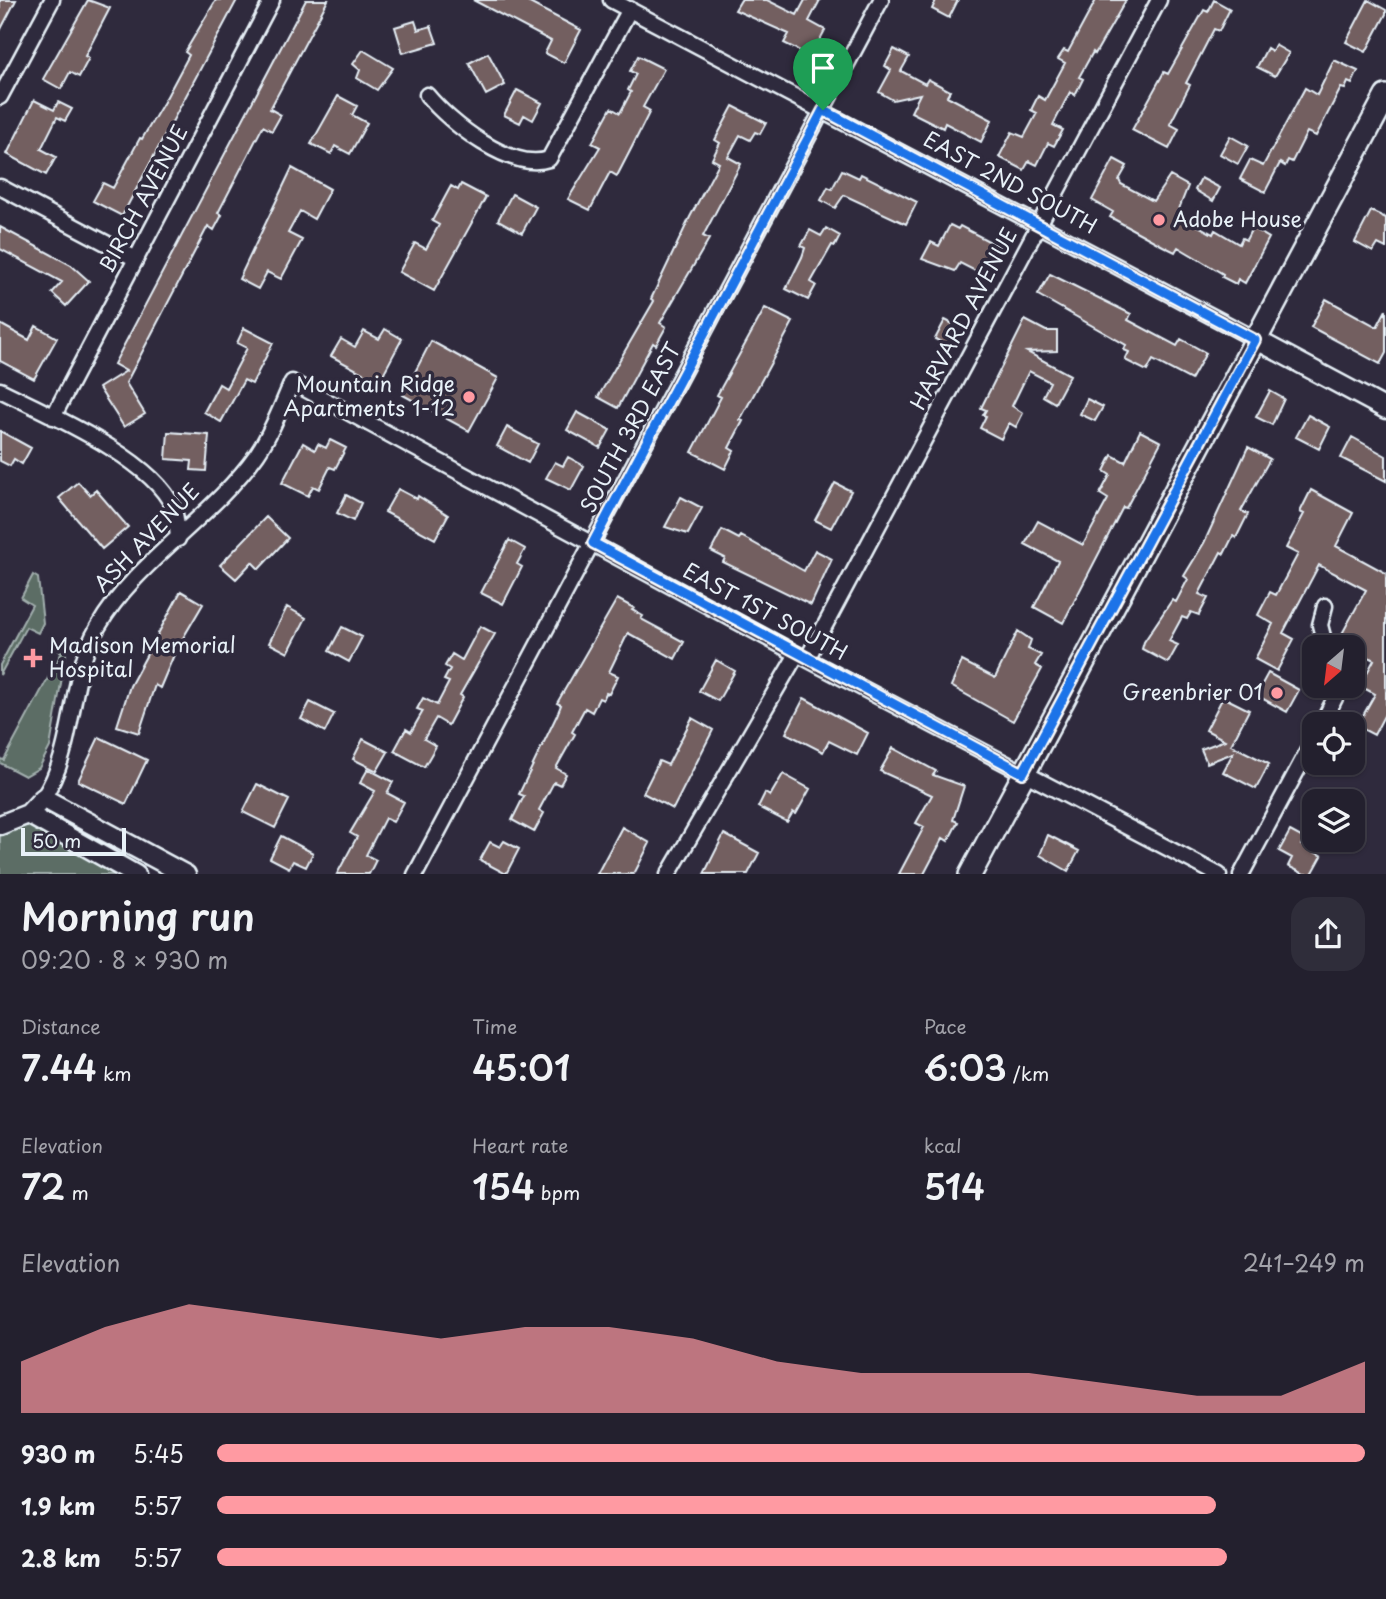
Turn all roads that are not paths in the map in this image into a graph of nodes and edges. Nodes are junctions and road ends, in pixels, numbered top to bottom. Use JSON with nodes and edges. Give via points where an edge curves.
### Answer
{"nodes":[{"id":1,"x":52,"y":0,"type":"edge"},
{"id":2,"x":272,"y":0,"type":"edge"},
{"id":3,"x":611,"y":0,"type":"edge"},
{"id":4,"x":881,"y":0,"type":"edge"},
{"id":5,"x":1159,"y":0,"type":"edge"},
{"id":6,"x":630,"y":9,"type":"junction"},
{"id":7,"x":427,"y":95,"type":"dead end"},
{"id":8,"x":1386,"y":96,"type":"edge"},
{"id":9,"x":0,"y":97,"type":"edge"},
{"id":10,"x":823,"y":110,"type":"junction"},
{"id":11,"x":0,"y":187,"type":"edge"},
{"id":12,"x":1040,"y":224,"type":"junction"},
{"id":13,"x":136,"y":259,"type":"junction"},
{"id":14,"x":1255,"y":340,"type":"junction"},
{"id":15,"x":292,"y":382,"type":"joint"},
{"id":16,"x":0,"y":390,"type":"edge"},
{"id":17,"x":1386,"y":410,"type":"edge"},
{"id":18,"x":53,"y":417,"type":"junction"},
{"id":19,"x":178,"y":538,"type":"junction"},
{"id":20,"x":593,"y":543,"type":"junction"},
{"id":21,"x":1325,"y":606,"type":"dead end"},
{"id":22,"x":1323,"y":635,"type":"edge"},
{"id":23,"x":802,"y":657,"type":"junction"},
{"id":24,"x":1302,"y":761,"type":"edge"},
{"id":25,"x":1023,"y":773,"type":"junction"},
{"id":26,"x":43,"y":798,"type":"junction"},
{"id":27,"x":28,"y":814,"type":"junction"},
{"id":28,"x":0,"y":825,"type":"edge"},
{"id":29,"x":136,"y":874,"type":"edge"},
{"id":30,"x":186,"y":874,"type":"edge"},
{"id":31,"x":415,"y":874,"type":"edge"},
{"id":32,"x":668,"y":874,"type":"edge"},
{"id":33,"x":970,"y":874,"type":"edge"},
{"id":34,"x":1219,"y":874,"type":"edge"},
{"id":35,"x":1241,"y":874,"type":"edge"}],
"edges":[{"from":1,"to":9,"type":"street"},
{"from":2,"to":13,"type":"street","name":"BIRCH AVENUE"},
{"from":3,"to":6,"type":"street","name":"EAST 2ND SOUTH"},
{"from":4,"to":10,"type":"street","name":"SOUTH 3RD EAST"},
{"from":5,"to":12,"type":"street","name":"HARVARD AVENUE"},
{"from":6,"to":7,"type":"street","via":[[549,159],[537,163],[517,159],[474,137]]},
{"from":6,"to":10,"type":"street","name":"EAST 2ND SOUTH"},
{"from":8,"to":14,"type":"main road"},
{"from":10,"to":12,"type":"street","name":"EAST 2ND SOUTH"},
{"from":10,"to":20,"type":"street","name":"SOUTH 3RD EAST"},
{"from":11,"to":13,"type":"street"},
{"from":12,"to":14,"type":"street","name":"EAST 2ND SOUTH"},
{"from":12,"to":23,"type":"street","name":"HARVARD AVENUE"},
{"from":13,"to":18,"type":"street","name":"BIRCH AVENUE"},
{"from":14,"to":17,"type":"street","name":"EAST 2ND SOUTH"},
{"from":14,"to":25,"type":"main road"},
{"from":15,"to":19,"type":"street","name":"ASH AVENUE","via":[[256,456]]},
{"from":15,"to":20,"type":"street","name":"EAST 1ST SOUTH"},
{"from":16,"to":18,"type":"street"},
{"from":18,"to":19,"type":"street","via":[[130,461],[152,479],[172,506]]},
{"from":19,"to":26,"type":"street","name":"ASH AVENUE","via":[[120,596],[96,630],[85,653],[54,782]]},
{"from":20,"to":23,"type":"street","name":"EAST 1ST SOUTH"},
{"from":20,"to":31,"type":"street","name":"SOUTH 3RD EAST"},
{"from":21,"to":22,"type":"street"},
{"from":23,"to":25,"type":"street","name":"EAST 1ST SOUTH"},
{"from":23,"to":32,"type":"street","name":"HARVARD AVENUE"},
{"from":24,"to":35,"type":"street"},
{"from":25,"to":33,"type":"main road"},
{"from":25,"to":34,"type":"street","name":"EAST 1ST SOUTH"},
{"from":26,"to":27,"type":"street","name":"ASH AVENUE"},
{"from":26,"to":30,"type":"street"},
{"from":27,"to":28,"type":"street"},
{"from":27,"to":29,"type":"street"}]}
